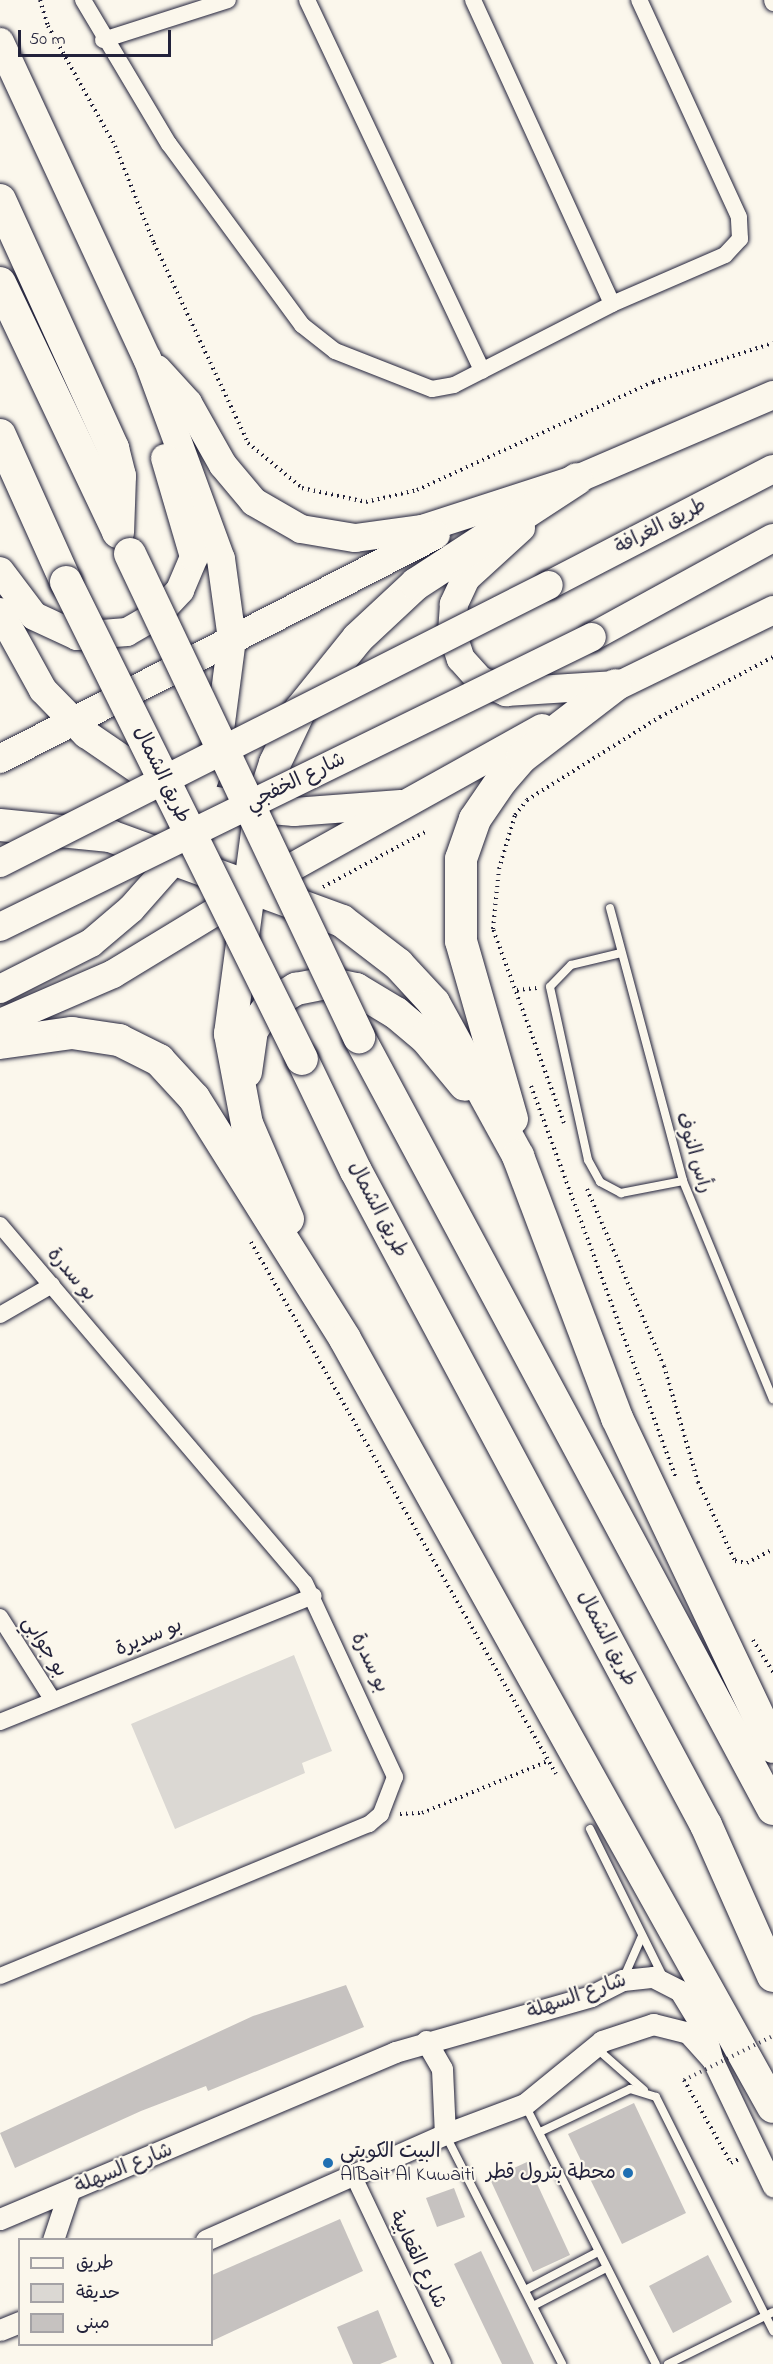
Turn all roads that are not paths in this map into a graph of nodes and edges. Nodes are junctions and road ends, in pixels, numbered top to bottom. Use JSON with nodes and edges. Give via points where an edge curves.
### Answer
{"nodes":[{"id":1,"x":83,"y":0,"type":"edge"},
{"id":2,"x":228,"y":0,"type":"edge"},
{"id":3,"x":307,"y":0,"type":"edge"},
{"id":4,"x":473,"y":0,"type":"edge"},
{"id":5,"x":639,"y":0,"type":"edge"},
{"id":6,"x":103,"y":40,"type":"junction"},
{"id":7,"x":0,"y":42,"type":"edge"},
{"id":8,"x":0,"y":200,"type":"edge"},
{"id":9,"x":0,"y":283,"type":"edge"},
{"id":10,"x":612,"y":304,"type":"junction"},
{"id":11,"x":147,"y":358,"type":"junction"},
{"id":12,"x":482,"y":371,"type":"junction"},
{"id":13,"x":773,"y":395,"type":"edge"},
{"id":14,"x":0,"y":435,"type":"edge"},
{"id":15,"x":773,"y":469,"type":"edge"},
{"id":16,"x":577,"y":479,"type":"junction"},
{"id":17,"x":486,"y":510,"type":"junction"},
{"id":18,"x":773,"y":538,"type":"edge"},
{"id":19,"x":124,"y":543,"type":"junction"},
{"id":20,"x":0,"y":572,"type":"edge"},
{"id":21,"x":773,"y":610,"type":"edge"},
{"id":22,"x":0,"y":612,"type":"edge"},
{"id":23,"x":232,"y":639,"type":"junction"},
{"id":24,"x":616,"y":685,"type":"junction"},
{"id":25,"x":71,"y":719,"type":"junction"},
{"id":26,"x":0,"y":759,"type":"edge"},
{"id":27,"x":201,"y":798,"type":"junction"},
{"id":28,"x":415,"y":803,"type":"junction"},
{"id":29,"x":260,"y":809,"type":"junction"},
{"id":30,"x":0,"y":825,"type":"edge"},
{"id":31,"x":177,"y":857,"type":"junction"},
{"id":32,"x":0,"y":863,"type":"edge"},
{"id":33,"x":251,"y":890,"type":"junction"},
{"id":34,"x":610,"y":908,"type":"dead end"},
{"id":35,"x":0,"y":927,"type":"edge"},
{"id":36,"x":621,"y":953,"type":"junction"},
{"id":37,"x":0,"y":989,"type":"edge"},
{"id":38,"x":0,"y":1023,"type":"edge"},
{"id":39,"x":0,"y":1043,"type":"edge"},
{"id":40,"x":247,"y":1124,"type":"junction"},
{"id":41,"x":518,"y":1156,"type":"junction"},
{"id":42,"x":683,"y":1181,"type":"junction"},
{"id":43,"x":0,"y":1225,"type":"edge"},
{"id":44,"x":52,"y":1285,"type":"junction"},
{"id":45,"x":0,"y":1315,"type":"edge"},
{"id":46,"x":345,"y":1340,"type":"junction"},
{"id":47,"x":773,"y":1399,"type":"edge"},
{"id":48,"x":314,"y":1596,"type":"junction"},
{"id":49,"x":0,"y":1617,"type":"edge"},
{"id":50,"x":52,"y":1699,"type":"junction"},
{"id":51,"x":0,"y":1722,"type":"edge"},
{"id":52,"x":773,"y":1747,"type":"edge"},
{"id":53,"x":773,"y":1809,"type":"edge"},
{"id":54,"x":590,"y":1829,"type":"dead end"},
{"id":55,"x":642,"y":1936,"type":"junction"},
{"id":56,"x":0,"y":1976,"type":"edge"},
{"id":57,"x":773,"y":1976,"type":"edge"},
{"id":58,"x":623,"y":1980,"type":"junction"},
{"id":59,"x":667,"y":1982,"type":"junction"},
{"id":60,"x":426,"y":2041,"type":"junction"},
{"id":61,"x":595,"y":2046,"type":"junction"},
{"id":62,"x":713,"y":2061,"type":"junction"},
{"id":63,"x":644,"y":2090,"type":"junction"},
{"id":64,"x":525,"y":2104,"type":"junction"},
{"id":65,"x":773,"y":2107,"type":"edge"},
{"id":66,"x":542,"y":2130,"type":"junction"},
{"id":67,"x":445,"y":2134,"type":"junction"},
{"id":68,"x":353,"y":2175,"type":"junction"},
{"id":69,"x":773,"y":2186,"type":"edge"},
{"id":70,"x":69,"y":2192,"type":"junction"},
{"id":71,"x":0,"y":2219,"type":"edge"},
{"id":72,"x":54,"y":2238,"type":"edge"},
{"id":73,"x":211,"y":2238,"type":"edge"},
{"id":74,"x":598,"y":2252,"type":"junction"},
{"id":75,"x":606,"y":2268,"type":"junction"},
{"id":76,"x":525,"y":2290,"type":"junction"},
{"id":77,"x":533,"y":2306,"type":"junction"},
{"id":78,"x":769,"y":2314,"type":"edge"},
{"id":79,"x":18,"y":2323,"type":"edge"},
{"id":80,"x":0,"y":2330,"type":"edge"},
{"id":81,"x":773,"y":2331,"type":"edge"},
{"id":82,"x":443,"y":2364,"type":"edge"},
{"id":83,"x":561,"y":2364,"type":"edge"},
{"id":84,"x":656,"y":2364,"type":"edge"},
{"id":85,"x":668,"y":2364,"type":"edge"}],
"edges":[{"from":1,"to":6,"type":"street"},
{"from":2,"to":6,"type":"street"},
{"from":3,"to":12,"type":"street"},
{"from":4,"to":10,"type":"street"},
{"from":5,"to":10,"type":"street","via":[[741,228],[725,255]]},
{"from":6,"to":12,"type":"street","via":[[169,144],[312,335],[335,351],[421,387],[443,388]]},
{"from":7,"to":11,"type":"highway"},
{"from":8,"to":19,"type":"highway","via":[[113,448],[120,476]]},
{"from":9,"to":19,"type":"highway"},
{"from":10,"to":12,"type":"street"},
{"from":11,"to":17,"type":"highway","via":[[188,403],[241,489],[270,513],[301,529],[333,536],[377,537]]},
{"from":11,"to":20,"type":"highway","via":[[153,412],[194,544],[180,590],[141,626],[112,635],[77,636],[34,616]]},
{"from":11,"to":23,"type":"highway","via":[[220,559]]},
{"from":13,"to":16,"type":"highway"},
{"from":14,"to":57,"type":"highway","name":"طريق الشمال","bridge":true,"via":[[66,582],[356,1171],[706,1825]]},
{"from":15,"to":32,"type":"highway","name":"طريق الغرافة","bridge":true},
{"from":16,"to":17,"type":"highway"},
{"from":16,"to":24,"type":"highway","via":[[466,578],[454,604],[452,632],[461,659],[480,680],[506,692]]},
{"from":16,"to":29,"type":"highway","via":[[416,584],[358,638],[300,710]]},
{"from":17,"to":23,"type":"highway"},
{"from":18,"to":35,"type":"highway","name":"شارع الخفجي","bridge":true,"via":[[592,637]]},
{"from":19,"to":53,"type":"highway","bridge":true,"via":[[359,1037]]},
{"from":21,"to":24,"type":"highway"},
{"from":22,"to":25,"type":"highway","via":[[43,690]]},
{"from":23,"to":25,"type":"highway"},
{"from":23,"to":27,"type":"highway","via":[[225,714]]},
{"from":24,"to":28,"type":"highway"},
{"from":24,"to":41,"type":"highway","via":[[522,757],[501,781],[475,819],[458,871],[461,941],[501,1074]]},
{"from":25,"to":26,"type":"highway"},
{"from":25,"to":27,"type":"highway","via":[[113,756]]},
{"from":27,"to":29,"type":"highway"},
{"from":27,"to":31,"type":"highway"},
{"from":28,"to":29,"type":"highway","via":[[294,812]]},
{"from":28,"to":33,"type":"highway"},
{"from":29,"to":33,"type":"highway"},
{"from":30,"to":31,"type":"highway","via":[[73,829]]},
{"from":31,"to":33,"type":"highway"},
{"from":31,"to":37,"type":"highway","via":[[131,909],[91,943]]},
{"from":33,"to":38,"type":"highway","via":[[113,974]]},
{"from":33,"to":40,"type":"highway","via":[[230,1034]]},
{"from":33,"to":41,"type":"highway","via":[[342,921],[418,985],[452,1030]]},
{"from":34,"to":36,"type":"lane","name":"رأس النوف"},
{"from":36,"to":42,"type":"lane","name":"رأس النوف"},
{"from":36,"to":42,"type":"lane","via":[[571,965],[550,987],[592,1172],[610,1190],[631,1194]]},
{"from":39,"to":46,"type":"highway","via":[[46,1034],[89,1034],[119,1040],[159,1060],[194,1098]]},
{"from":40,"to":41,"type":"highway","via":[[245,1060],[252,1030],[283,996],[327,983],[370,997],[425,1036]]},
{"from":40,"to":46,"type":"highway"},
{"from":41,"to":52,"type":"highway","via":[[617,1418]]},
{"from":42,"to":47,"type":"lane","name":"رأس النوف"},
{"from":43,"to":44,"type":"street","name":"بو سدرة"},
{"from":44,"to":45,"type":"street"},
{"from":44,"to":48,"type":"street","name":"بو سدرة"},
{"from":46,"to":65,"type":"highway"},
{"from":48,"to":50,"type":"street","name":"بو سديرة"},
{"from":48,"to":56,"type":"street","name":"بو سدرة","via":[[392,1763],[395,1777],[381,1814]]},
{"from":49,"to":50,"type":"street","name":"بو جوابي"},
{"from":50,"to":51,"type":"street","name":"بو سديرة"},
{"from":54,"to":55,"type":"lane","via":[[635,1911]]},
{"from":55,"to":58,"type":"lane"},
{"from":55,"to":59,"type":"lane"},
{"from":58,"to":59,"type":"street","name":"شارع السهلة"},
{"from":58,"to":60,"type":"street","name":"شارع السهلة","via":[[591,1996]]},
{"from":59,"to":62,"type":"street","via":[[689,2002]]},
{"from":60,"to":67,"type":"street","via":[[442,2069]]},
{"from":60,"to":70,"type":"street","name":"شارع السهلة"},
{"from":61,"to":62,"type":"street","via":[[634,2028],[672,2025],[688,2033]]},
{"from":61,"to":63,"type":"lane"},
{"from":61,"to":64,"type":"street"},
{"from":62,"to":69,"type":"street"},
{"from":63,"to":66,"type":"lane","via":[[623,2092]]},
{"from":63,"to":78,"type":"lane","via":[[660,2103]]},
{"from":64,"to":66,"type":"lane"},
{"from":64,"to":67,"type":"street"},
{"from":66,"to":74,"type":"lane"},
{"from":67,"to":68,"type":"street"},
{"from":67,"to":76,"type":"lane"},
{"from":68,"to":73,"type":"street"},
{"from":68,"to":82,"type":"street","name":"شارع القعابية"},
{"from":70,"to":71,"type":"street","name":"شارع السهلة"},
{"from":70,"to":72,"type":"street"},
{"from":74,"to":75,"type":"lane"},
{"from":74,"to":76,"type":"lane"},
{"from":75,"to":77,"type":"lane"},
{"from":75,"to":84,"type":"lane"},
{"from":76,"to":77,"type":"lane"},
{"from":77,"to":83,"type":"lane"},
{"from":78,"to":81,"type":"lane"},
{"from":78,"to":85,"type":"lane"},
{"from":79,"to":80,"type":"street"}]}
